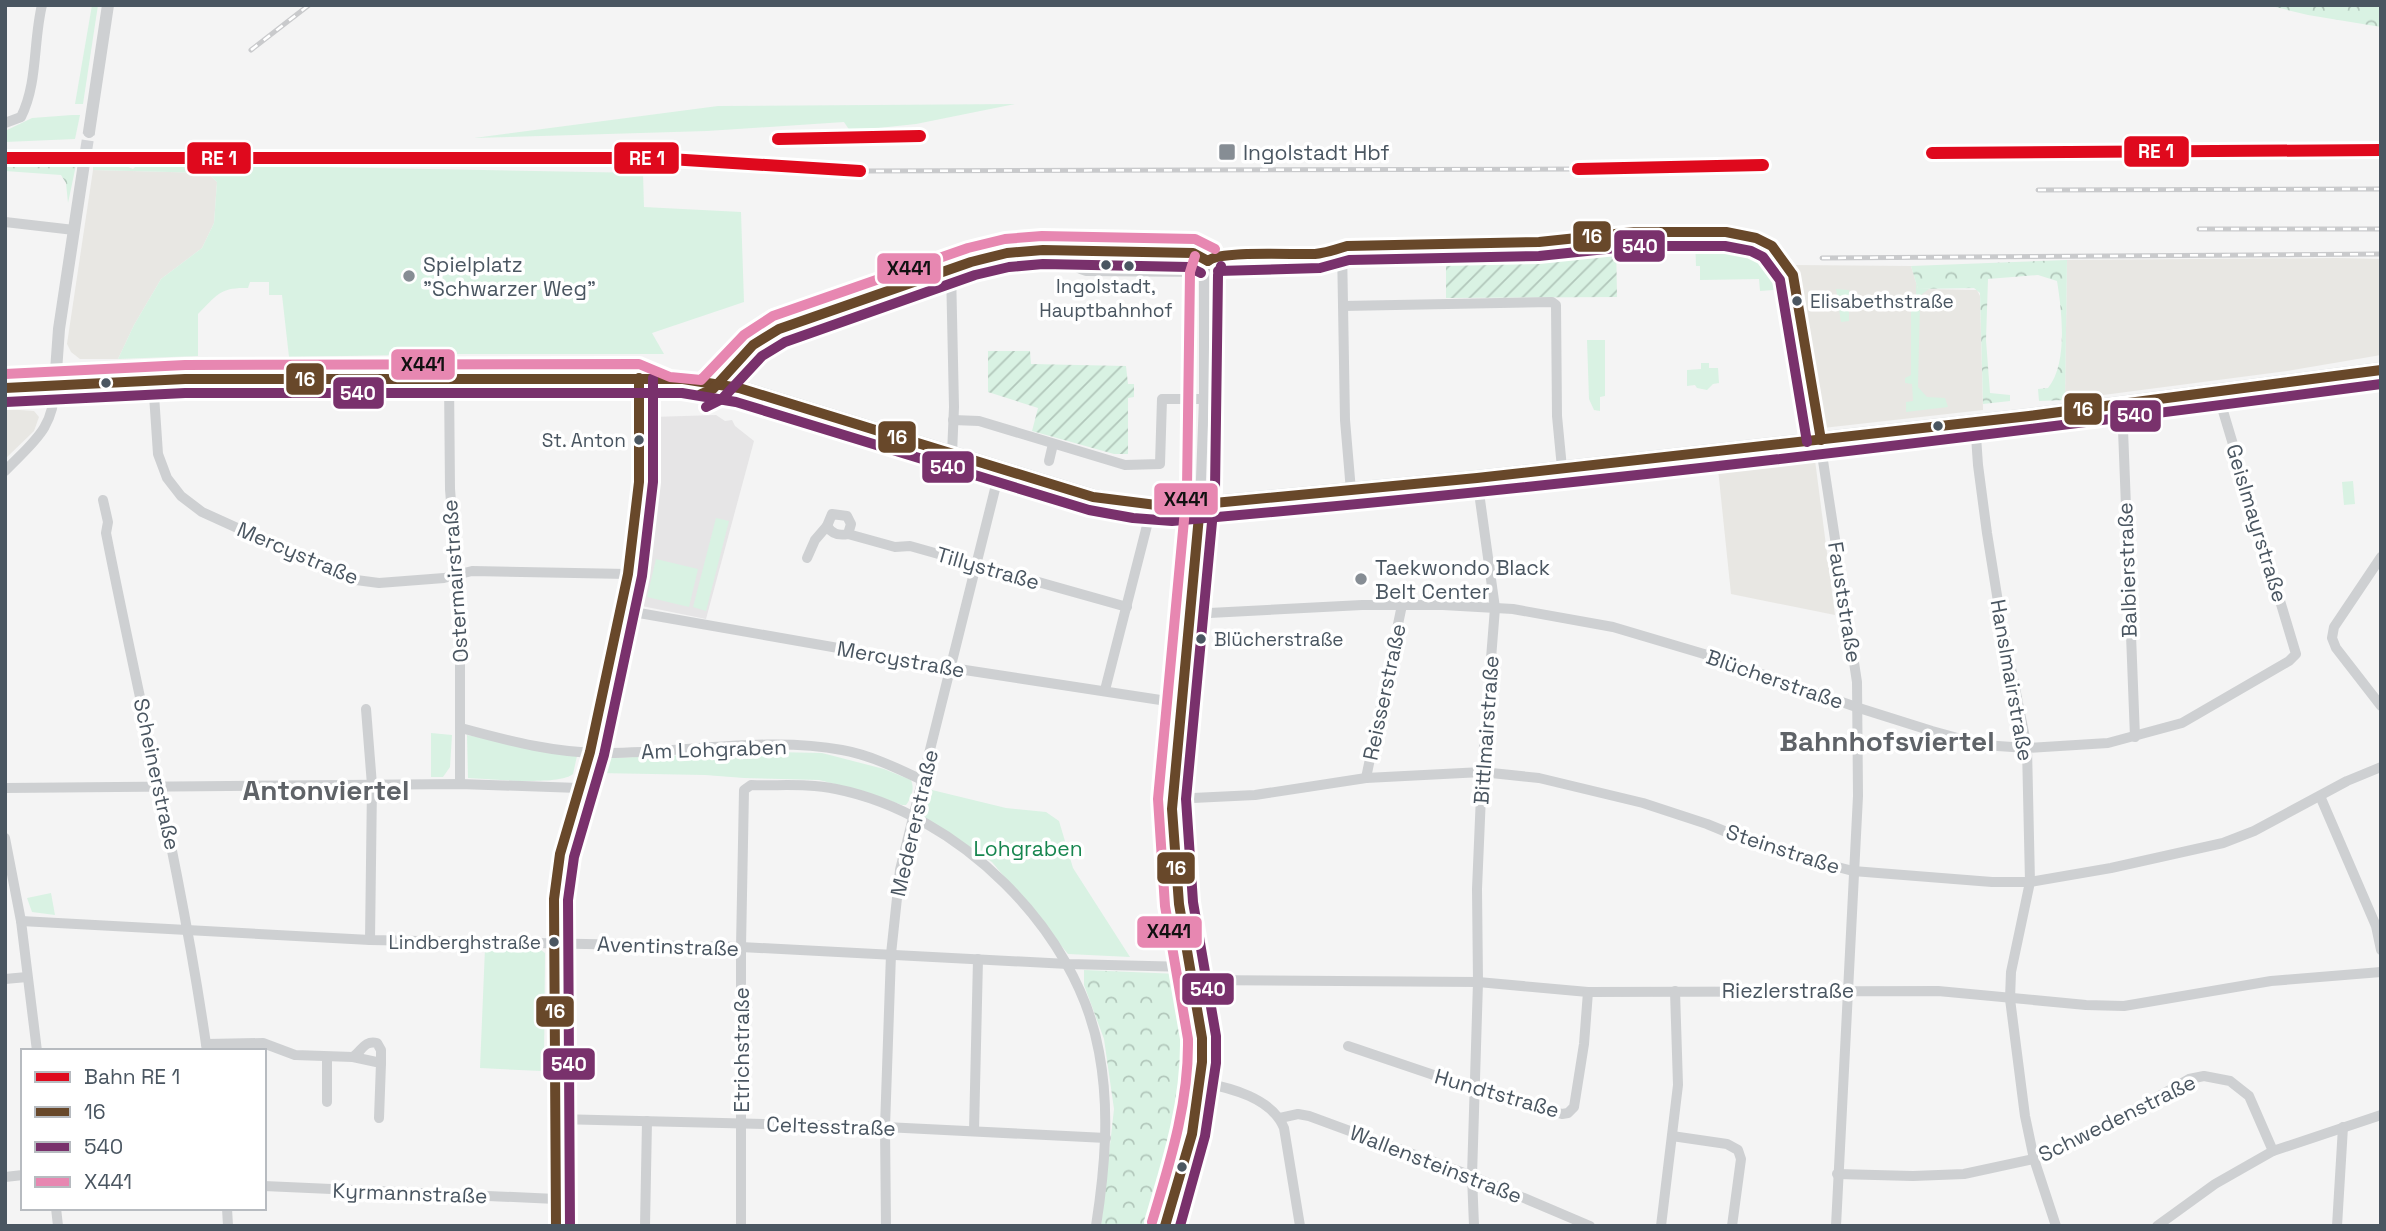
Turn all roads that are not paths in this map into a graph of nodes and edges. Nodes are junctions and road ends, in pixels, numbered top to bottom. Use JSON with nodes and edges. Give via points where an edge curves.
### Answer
{"nodes":[{"id":1,"x":42,"y":5,"type":"edge"},
{"id":2,"x":108,"y":5,"type":"edge"},
{"id":3,"x":5,"y":123,"type":"edge"},
{"id":4,"x":89,"y":132,"type":"tunnel mouth"},
{"id":5,"x":83,"y":170,"type":"tunnel mouth"},
{"id":6,"x":5,"y":222,"type":"edge"},
{"id":7,"x":74,"y":230,"type":"junction"},
{"id":8,"x":1342,"y":247,"type":"junction"},
{"id":9,"x":1206,"y":266,"type":"junction"},
{"id":10,"x":951,"y":270,"type":"junction"},
{"id":11,"x":1343,"y":306,"type":"junction"},
{"id":12,"x":2381,"y":370,"type":"edge"},
{"id":13,"x":639,"y":378,"type":"junction"},
{"id":14,"x":449,"y":379,"type":"junction"},
{"id":15,"x":153,"y":380,"type":"junction"},
{"id":16,"x":718,"y":384,"type":"junction"},
{"id":17,"x":55,"y":385,"type":"junction"},
{"id":18,"x":5,"y":388,"type":"edge"},
{"id":19,"x":2217,"y":391,"type":"junction"},
{"id":20,"x":1204,"y":399,"type":"junction"},
{"id":21,"x":2122,"y":404,"type":"junction"},
{"id":22,"x":953,"y":420,"type":"junction"},
{"id":23,"x":1975,"y":422,"type":"junction"},
{"id":24,"x":1821,"y":440,"type":"junction"},
{"id":25,"x":1054,"y":444,"type":"junction"},
{"id":26,"x":952,"y":454,"type":"junction"},
{"id":27,"x":1049,"y":461,"type":"dead end"},
{"id":28,"x":1562,"y":468,"type":"junction"},
{"id":29,"x":1000,"y":469,"type":"junction"},
{"id":30,"x":5,"y":471,"type":"edge"},
{"id":31,"x":1477,"y":478,"type":"junction"},
{"id":32,"x":1351,"y":491,"type":"junction"},
{"id":33,"x":103,"y":500,"type":"dead end"},
{"id":34,"x":1199,"y":505,"type":"junction"},
{"id":35,"x":1152,"y":506,"type":"junction"},
{"id":36,"x":827,"y":526,"type":"junction"},
{"id":37,"x":848,"y":534,"type":"junction"},
{"id":38,"x":2381,"y":557,"type":"edge"},
{"id":39,"x":807,"y":558,"type":"dead end"},
{"id":40,"x":978,"y":566,"type":"junction"},
{"id":41,"x":456,"y":574,"type":"junction"},
{"id":42,"x":628,"y":574,"type":"junction"},
{"id":43,"x":1402,"y":605,"type":"junction"},
{"id":44,"x":1127,"y":607,"type":"junction"},
{"id":45,"x":1495,"y":608,"type":"junction"},
{"id":46,"x":622,"y":610,"type":"junction"},
{"id":47,"x":1190,"y":614,"type":"junction"},
{"id":48,"x":2295,"y":654,"type":"joint"},
{"id":49,"x":952,"y":668,"type":"junction"},
{"id":50,"x":1105,"y":690,"type":"junction"},
{"id":51,"x":1180,"y":703,"type":"junction"},
{"id":52,"x":2381,"y":706,"type":"edge"},
{"id":53,"x":1859,"y":708,"type":"junction"},
{"id":54,"x":366,"y":709,"type":"dead end"},
{"id":55,"x":461,"y":728,"type":"junction"},
{"id":56,"x":2134,"y":737,"type":"junction"},
{"id":57,"x":2027,"y":748,"type":"junction"},
{"id":58,"x":590,"y":752,"type":"junction"},
{"id":59,"x":2381,"y":767,"type":"edge"},
{"id":60,"x":1482,"y":772,"type":"junction"},
{"id":61,"x":1366,"y":778,"type":"junction"},
{"id":62,"x":922,"y":780,"type":"junction"},
{"id":63,"x":460,"y":784,"type":"junction"},
{"id":64,"x":372,"y":785,"type":"junction"},
{"id":65,"x":160,"y":786,"type":"junction"},
{"id":66,"x":5,"y":788,"type":"edge"},
{"id":67,"x":579,"y":788,"type":"junction"},
{"id":68,"x":744,"y":790,"type":"joint"},
{"id":69,"x":2320,"y":796,"type":"junction"},
{"id":70,"x":1172,"y":799,"type":"junction"},
{"id":71,"x":913,"y":816,"type":"junction"},
{"id":72,"x":5,"y":838,"type":"edge"},
{"id":73,"x":1853,"y":871,"type":"junction"},
{"id":74,"x":2030,"y":882,"type":"junction"},
{"id":75,"x":21,"y":921,"type":"junction"},
{"id":76,"x":188,"y":930,"type":"junction"},
{"id":77,"x":370,"y":940,"type":"junction"},
{"id":78,"x":553,"y":943,"type":"junction"},
{"id":79,"x":741,"y":947,"type":"junction"},
{"id":80,"x":2381,"y":950,"type":"edge"},
{"id":81,"x":891,"y":954,"type":"junction"},
{"id":82,"x":978,"y":959,"type":"junction"},
{"id":83,"x":1068,"y":964,"type":"junction"},
{"id":84,"x":2381,"y":972,"type":"edge"},
{"id":85,"x":1191,"y":973,"type":"junction"},
{"id":86,"x":27,"y":976,"type":"junction"},
{"id":87,"x":5,"y":978,"type":"edge"},
{"id":88,"x":1478,"y":982,"type":"junction"},
{"id":89,"x":1848,"y":990,"type":"junction"},
{"id":90,"x":1675,"y":991,"type":"junction"},
{"id":91,"x":1588,"y":992,"type":"junction"},
{"id":92,"x":2010,"y":999,"type":"junction"},
{"id":93,"x":1348,"y":1046,"type":"dead end"},
{"id":94,"x":206,"y":1047,"type":"edge"},
{"id":95,"x":37,"y":1049,"type":"edge"},
{"id":96,"x":327,"y":1058,"type":"junction"},
{"id":97,"x":353,"y":1058,"type":"junction"},
{"id":98,"x":381,"y":1063,"type":"junction"},
{"id":99,"x":1201,"y":1082,"type":"junction"},
{"id":100,"x":1475,"y":1089,"type":"junction"},
{"id":101,"x":327,"y":1102,"type":"dead end"},
{"id":102,"x":2381,"y":1115,"type":"edge"},
{"id":103,"x":379,"y":1118,"type":"dead end"},
{"id":104,"x":1280,"y":1118,"type":"junction"},
{"id":105,"x":556,"y":1119,"type":"junction"},
{"id":106,"x":647,"y":1121,"type":"junction"},
{"id":107,"x":742,"y":1123,"type":"junction"},
{"id":108,"x":886,"y":1127,"type":"junction"},
{"id":109,"x":2343,"y":1127,"type":"junction"},
{"id":110,"x":974,"y":1131,"type":"junction"},
{"id":111,"x":1672,"y":1136,"type":"junction"},
{"id":112,"x":1106,"y":1138,"type":"junction"},
{"id":113,"x":2273,"y":1151,"type":"junction"},
{"id":114,"x":2034,"y":1159,"type":"junction"},
{"id":115,"x":1837,"y":1174,"type":"junction"},
{"id":116,"x":1472,"y":1176,"type":"junction"},
{"id":117,"x":266,"y":1186,"type":"edge"},
{"id":118,"x":555,"y":1199,"type":"junction"},
{"id":119,"x":556,"y":1226,"type":"edge"},
{"id":120,"x":645,"y":1226,"type":"edge"},
{"id":121,"x":741,"y":1226,"type":"edge"},
{"id":122,"x":886,"y":1226,"type":"edge"},
{"id":123,"x":1096,"y":1226,"type":"edge"},
{"id":124,"x":1165,"y":1226,"type":"edge"},
{"id":125,"x":1300,"y":1226,"type":"edge"},
{"id":126,"x":1474,"y":1226,"type":"edge"},
{"id":127,"x":1590,"y":1226,"type":"edge"},
{"id":128,"x":1661,"y":1226,"type":"edge"},
{"id":129,"x":1732,"y":1226,"type":"edge"},
{"id":130,"x":1836,"y":1226,"type":"edge"},
{"id":131,"x":2056,"y":1226,"type":"edge"},
{"id":132,"x":2157,"y":1226,"type":"edge"},
{"id":133,"x":2337,"y":1226,"type":"edge"}],
"edges":[{"from":1,"to":3,"type":"street","via":[[31,95],[21,117]]},
{"from":2,"to":4,"type":"street"},
{"from":5,"to":7,"type":"street"},
{"from":6,"to":7,"type":"street"},
{"from":7,"to":17,"type":"street"},
{"from":8,"to":9,"type":"street","via":[[1319,254],[1212,257]]},
{"from":8,"to":11,"type":"street"},
{"from":8,"to":24,"type":"street","via":[[1539,242],[1634,232],[1726,232],[1756,238],[1780,254],[1796,285]]},
{"from":9,"to":10,"type":"street","via":[[1086,271],[1044,250],[989,257]]},
{"from":9,"to":20,"type":"street"},
{"from":10,"to":16,"type":"street","via":[[779,330],[753,345]]},
{"from":10,"to":22,"type":"street"},
{"from":11,"to":28,"type":"street","via":[[1552,302],[1556,305]]},
{"from":11,"to":32,"type":"street"},
{"from":12,"to":19,"type":"main road"},
{"from":13,"to":14,"type":"main road"},
{"from":13,"to":16,"type":"main road"},
{"from":13,"to":42,"type":"street","via":[[639,482]]},
{"from":14,"to":15,"type":"main road"},
{"from":14,"to":41,"type":"street","name":"Ostermairstraße"},
{"from":15,"to":17,"type":"main road"},
{"from":15,"to":41,"type":"street","name":"Mercystraße","via":[[162,467],[174,489],[202,512],[356,580],[379,583]]},
{"from":16,"to":26,"type":"main road"},
{"from":17,"to":18,"type":"main road"},
{"from":17,"to":30,"type":"street","via":[[48,424]]},
{"from":19,"to":21,"type":"main road"},
{"from":19,"to":48,"type":"street","name":"Geislmayrstraße"},
{"from":20,"to":25,"type":"street","via":[[1162,399],[1160,464],[1125,465]]},
{"from":20,"to":34,"type":"street"},
{"from":21,"to":23,"type":"main road"},
{"from":21,"to":56,"type":"street","name":"Balbierstraße"},
{"from":22,"to":25,"type":"street","via":[[979,421]]},
{"from":22,"to":26,"type":"street"},
{"from":23,"to":24,"type":"main road"},
{"from":23,"to":57,"type":"street","name":"Hanslmairstraße","via":[[1987,533]]},
{"from":24,"to":28,"type":"main road"},
{"from":24,"to":53,"type":"street","name":"Fauststraße"},
{"from":25,"to":27,"type":"street"},
{"from":26,"to":29,"type":"main road"},
{"from":28,"to":31,"type":"main road"},
{"from":29,"to":35,"type":"main road","via":[[1093,497]]},
{"from":29,"to":40,"type":"street","name":"Medererstraße"},
{"from":31,"to":32,"type":"main road"},
{"from":31,"to":45,"type":"street","name":"Bittlmairstraße"},
{"from":32,"to":34,"type":"main road"},
{"from":33,"to":65,"type":"street","name":"Scheinerstraße","via":[[122,614]]},
{"from":34,"to":35,"type":"main road"},
{"from":34,"to":47,"type":"street"},
{"from":35,"to":44,"type":"street"},
{"from":36,"to":37,"type":"street","name":"Tillystraße","via":[[834,534]]},
{"from":36,"to":37,"type":"street","via":[[832,513],[847,516],[851,524]]},
{"from":36,"to":39,"type":"street"},
{"from":37,"to":40,"type":"street","name":"Tillystraße"},
{"from":38,"to":52,"type":"street","via":[[2334,627],[2332,638]]},
{"from":40,"to":44,"type":"street","name":"Tillystraße"},
{"from":40,"to":49,"type":"street","name":"Medererstraße"},
{"from":41,"to":42,"type":"street","name":"Mercystraße","via":[[472,570]]},
{"from":41,"to":55,"type":"street","name":"Ostermairstraße"},
{"from":42,"to":46,"type":"street"},
{"from":43,"to":45,"type":"street","name":"Blücherstraße"},
{"from":43,"to":47,"type":"street","name":"Blücherstraße"},
{"from":43,"to":61,"type":"street","name":"Reisserstraße"},
{"from":44,"to":50,"type":"street"},
{"from":45,"to":53,"type":"street","name":"Blücherstraße","via":[[1613,627]]},
{"from":45,"to":60,"type":"street","name":"Bittlmairstraße"},
{"from":46,"to":49,"type":"street","name":"Mercystraße"},
{"from":46,"to":58,"type":"street"},
{"from":47,"to":51,"type":"street"},
{"from":48,"to":56,"type":"street","name":"Blücherstraße","via":[[2182,723]]},
{"from":49,"to":50,"type":"street","name":"Mercystraße"},
{"from":49,"to":62,"type":"street","name":"Medererstraße"},
{"from":50,"to":51,"type":"street","name":"Mercystraße"},
{"from":51,"to":70,"type":"street"},
{"from":53,"to":57,"type":"street","name":"Blücherstraße","via":[[1983,745]]},
{"from":53,"to":73,"type":"street","name":"Fauststraße"},
{"from":54,"to":64,"type":"street"},
{"from":55,"to":58,"type":"street","name":"Am Lohgraben","via":[[511,742]]},
{"from":55,"to":63,"type":"street","name":"Ostermairstraße"},
{"from":56,"to":57,"type":"street","name":"Blücherstraße"},
{"from":57,"to":74,"type":"street","name":"Hanslmairstraße"},
{"from":58,"to":62,"type":"street","name":"Am Lohgraben","via":[[808,747],[843,750]]},
{"from":58,"to":67,"type":"street"},
{"from":59,"to":69,"type":"street","name":"Steinstraße"},
{"from":60,"to":61,"type":"street","name":"Steinstraße"},
{"from":60,"to":73,"type":"street","name":"Steinstraße","via":[[1539,778],[1643,803],[1768,849]]},
{"from":60,"to":88,"type":"street","name":"Bittlmairstraße"},
{"from":61,"to":70,"type":"street","name":"Steinstraße","via":[[1255,796]]},
{"from":62,"to":71,"type":"street","name":"Medererstraße"},
{"from":63,"to":64,"type":"street"},
{"from":63,"to":67,"type":"street"},
{"from":64,"to":65,"type":"street"},
{"from":64,"to":77,"type":"street"},
{"from":65,"to":66,"type":"street"},
{"from":65,"to":76,"type":"street","name":"Scheinerstraße"},
{"from":67,"to":78,"type":"street","via":[[558,864]]},
{"from":68,"to":71,"type":"street","name":"Am Lohgraben","via":[[751,785],[835,789]]},
{"from":68,"to":79,"type":"street","name":"Etrichstraße"},
{"from":69,"to":74,"type":"street","name":"Steinstraße","via":[[2223,843]]},
{"from":69,"to":80,"type":"street","via":[[2376,926]]},
{"from":70,"to":85,"type":"street","via":[[1177,886]]},
{"from":71,"to":81,"type":"street","name":"Medererstraße","via":[[900,870]]},
{"from":71,"to":83,"type":"street","name":"Am Lohgraben","via":[[988,866]]},
{"from":72,"to":75,"type":"street"},
{"from":73,"to":74,"type":"street","name":"Steinstraße"},
{"from":73,"to":89,"type":"street","name":"Fauststraße"},
{"from":74,"to":92,"type":"street","name":"Hanslmairstraße","via":[[2011,972]]},
{"from":75,"to":76,"type":"street","name":"Aventinstraße"},
{"from":75,"to":86,"type":"street"},
{"from":76,"to":77,"type":"street","name":"Aventinstraße"},
{"from":76,"to":94,"type":"street","name":"Scheinerstraße"},
{"from":77,"to":78,"type":"street","name":"Aventinstraße"},
{"from":78,"to":79,"type":"street","name":"Aventinstraße"},
{"from":78,"to":105,"type":"street"},
{"from":79,"to":81,"type":"street","name":"Aventinstraße"},
{"from":79,"to":107,"type":"street","name":"Etrichstraße"},
{"from":81,"to":82,"type":"street","name":"Aventinstraße"},
{"from":81,"to":108,"type":"street","name":"Medererstraße"},
{"from":82,"to":83,"type":"street","name":"Aventinstraße"},
{"from":82,"to":110,"type":"street"},
{"from":83,"to":85,"type":"street","name":"Aventinstraße"},
{"from":83,"to":112,"type":"street","name":"Am Lohgraben","via":[[1099,1050]]},
{"from":84,"to":92,"type":"street","name":"Riezlerstraße","via":[[2272,981],[2124,1006]]},
{"from":85,"to":88,"type":"street","name":"Riezlerstraße"},
{"from":85,"to":99,"type":"street","via":[[1202,1038]]},
{"from":86,"to":87,"type":"street"},
{"from":86,"to":95,"type":"street"},
{"from":88,"to":91,"type":"street","name":"Riezlerstraße"},
{"from":88,"to":100,"type":"street","name":"Bittlmairstraße"},
{"from":89,"to":90,"type":"street","name":"Riezlerstraße"},
{"from":89,"to":92,"type":"street","name":"Riezlerstraße","via":[[1938,991]]},
{"from":89,"to":115,"type":"street","name":"Fauststraße"},
{"from":90,"to":91,"type":"street","name":"Riezlerstraße"},
{"from":90,"to":111,"type":"street","via":[[1678,1085]]},
{"from":91,"to":100,"type":"street","name":"Hundtstraße","via":[[1574,1107],[1568,1113]]},
{"from":92,"to":114,"type":"street","name":"Hanslmairstraße"},
{"from":93,"to":100,"type":"street","name":"Hundtstraße"},
{"from":94,"to":96,"type":"street","via":[[263,1043],[295,1055]]},
{"from":96,"to":97,"type":"street"},
{"from":96,"to":101,"type":"street"},
{"from":97,"to":98,"type":"street"},
{"from":97,"to":98,"type":"street","via":[[373,1042],[381,1050]]},
{"from":98,"to":103,"type":"street"},
{"from":99,"to":104,"type":"street","via":[[1250,1097]]},
{"from":99,"to":124,"type":"street"},
{"from":100,"to":116,"type":"street","name":"Bittlmairstraße"},
{"from":102,"to":109,"type":"street"},
{"from":104,"to":116,"type":"street","name":"Wallensteinstraße","via":[[1309,1116]]},
{"from":104,"to":125,"type":"street"},
{"from":105,"to":106,"type":"street","name":"Celtesstraße"},
{"from":105,"to":118,"type":"street"},
{"from":106,"to":107,"type":"street","name":"Celtesstraße"},
{"from":106,"to":120,"type":"street"},
{"from":107,"to":108,"type":"street","name":"Celtesstraße"},
{"from":107,"to":121,"type":"street","name":"Etrichstraße"},
{"from":108,"to":110,"type":"street","name":"Celtesstraße"},
{"from":108,"to":122,"type":"street","name":"Medererstraße"},
{"from":109,"to":113,"type":"street"},
{"from":109,"to":133,"type":"street"},
{"from":110,"to":112,"type":"street","name":"Celtesstraße"},
{"from":111,"to":128,"type":"street"},
{"from":111,"to":129,"type":"street","via":[[1727,1144],[1738,1150],[1741,1159]]},
{"from":112,"to":123,"type":"street","name":"Am Lohgraben"},
{"from":113,"to":114,"type":"street","name":"Schwedenstraße","via":[[2249,1096],[2230,1081],[2204,1076],[2189,1079]]},
{"from":113,"to":132,"type":"street","via":[[2215,1184]]},
{"from":114,"to":115,"type":"street","name":"Schwedenstraße","via":[[1964,1174]]},
{"from":114,"to":131,"type":"street","name":"Hanslmairstraße"},
{"from":115,"to":130,"type":"street","name":"Fauststraße"},
{"from":116,"to":126,"type":"street","name":"Bittlmairstraße"},
{"from":116,"to":127,"type":"street","name":"Wallensteinstraße"},
{"from":117,"to":118,"type":"street","name":"Kyrmannstraße"},
{"from":118,"to":119,"type":"street"}]}
